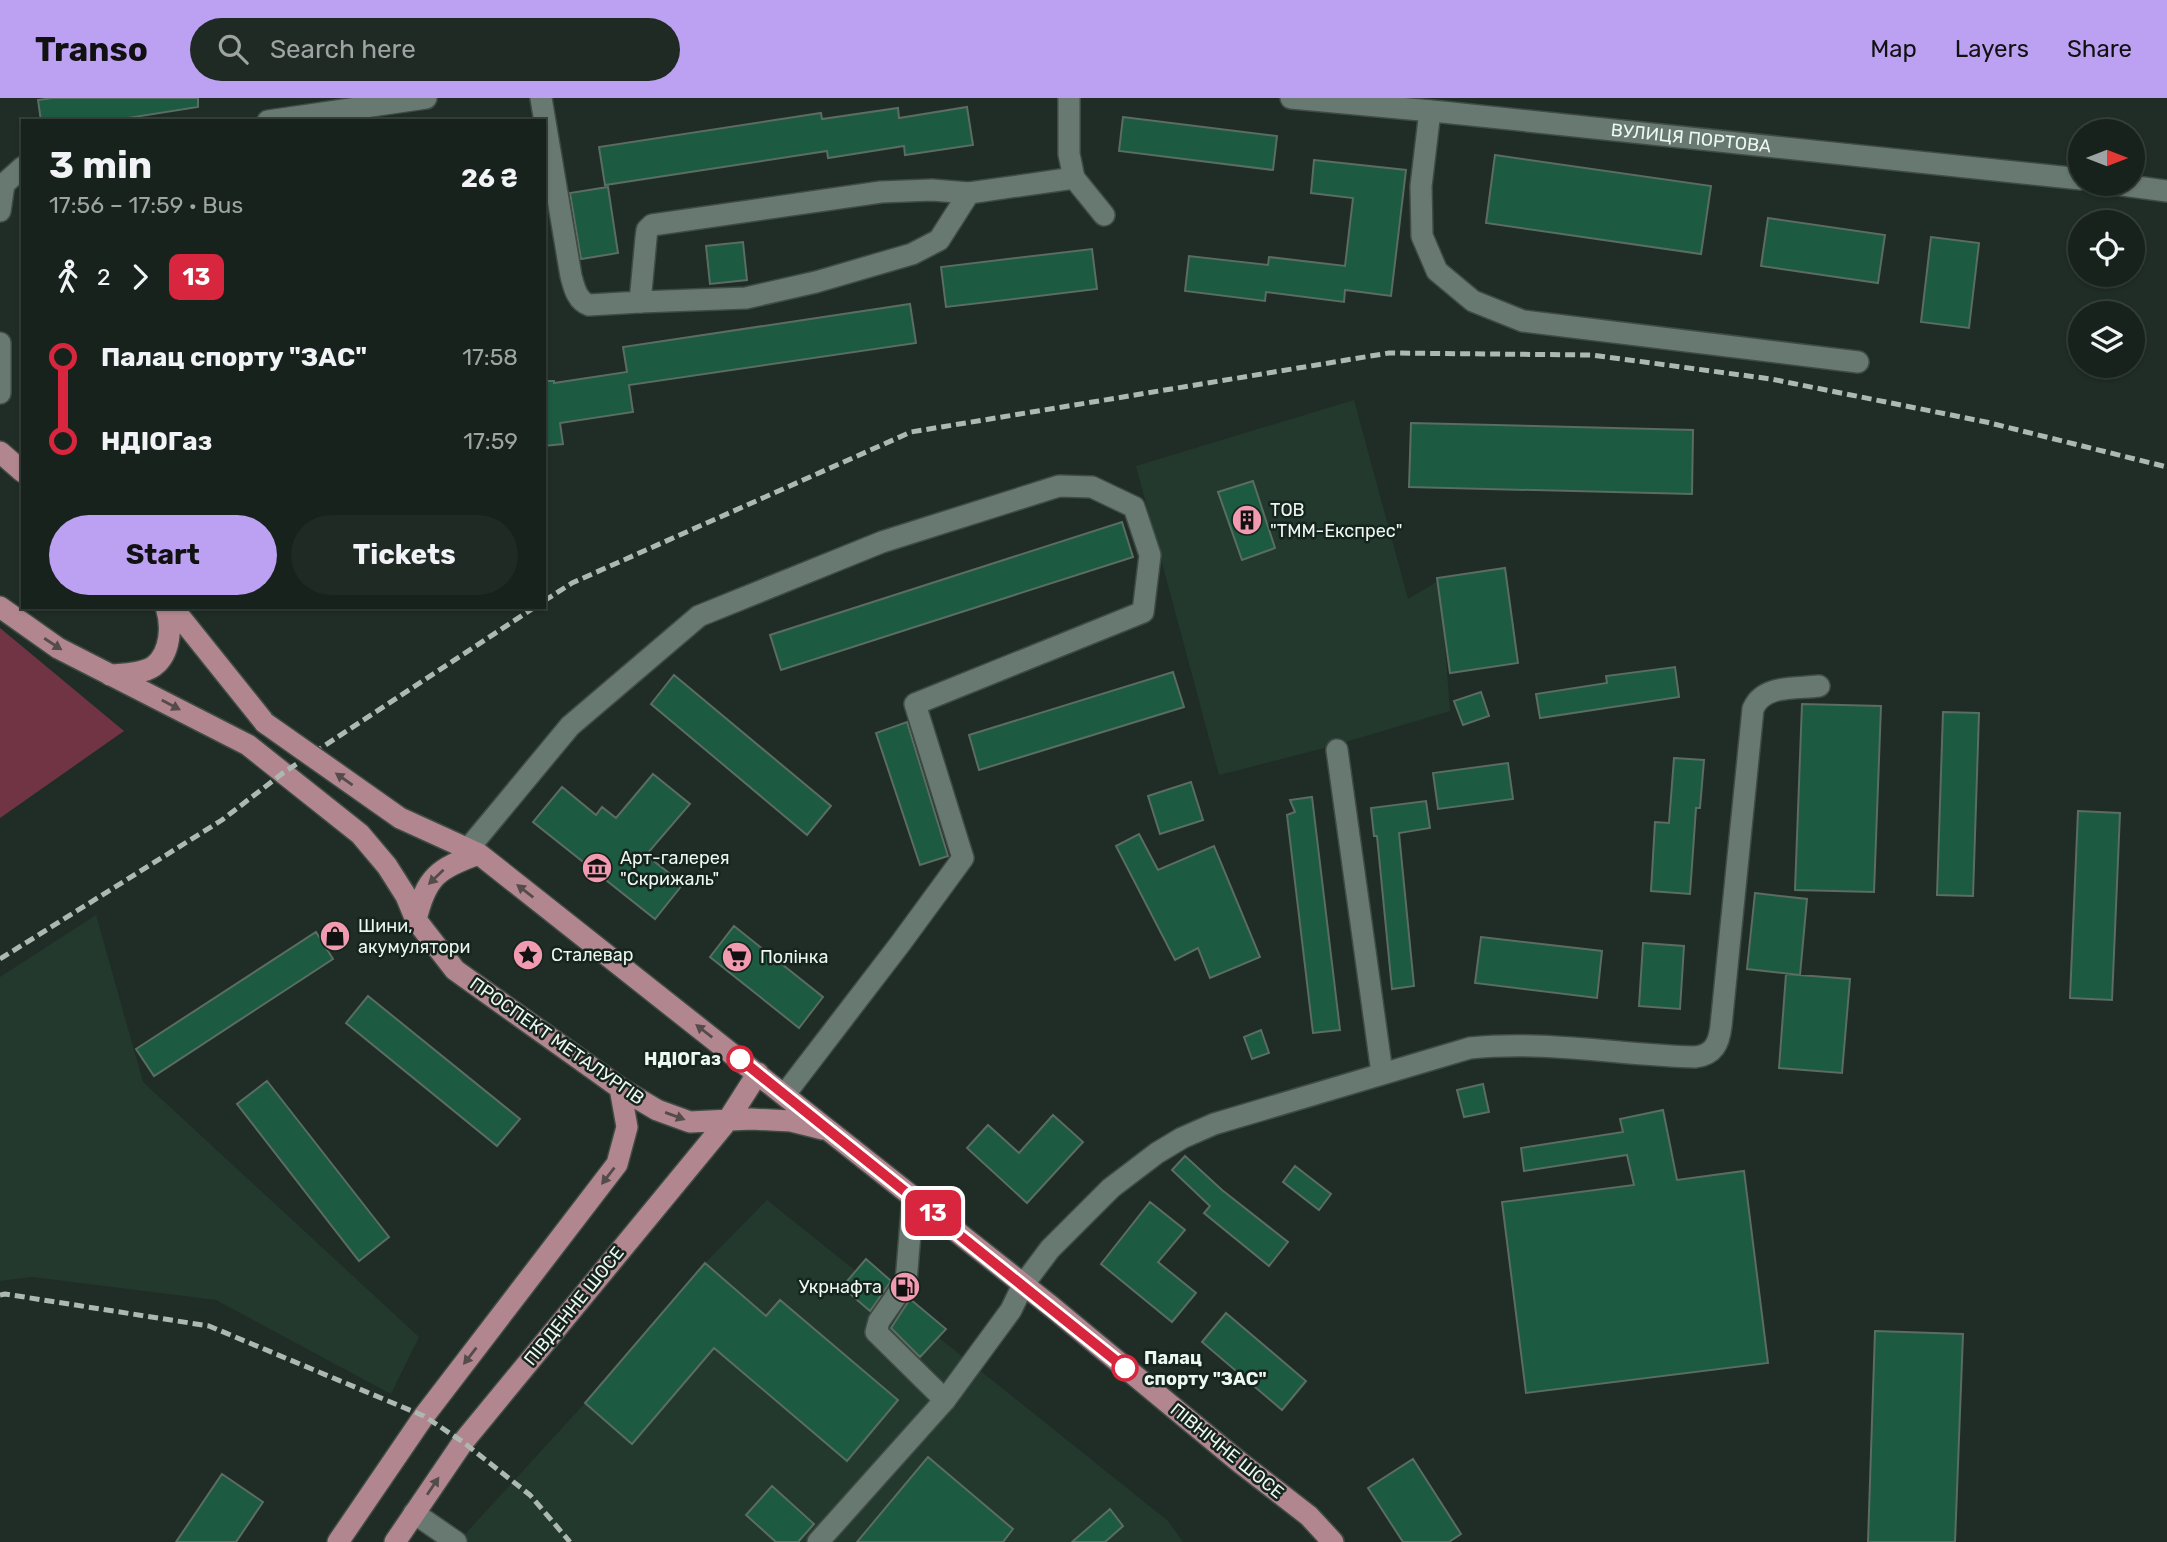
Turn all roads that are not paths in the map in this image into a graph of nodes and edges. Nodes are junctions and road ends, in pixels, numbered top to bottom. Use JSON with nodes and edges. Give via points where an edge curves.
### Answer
{"nodes":[{"id":1,"x":426,"y":98,"type":"edge"},
{"id":2,"x":541,"y":98,"type":"edge"},
{"id":3,"x":1069,"y":98,"type":"edge"},
{"id":4,"x":1298,"y":98,"type":"edge"},
{"id":5,"x":1430,"y":111,"type":"junction"},
{"id":6,"x":282,"y":119,"type":"edge"},
{"id":7,"x":545,"y":119,"type":"edge"},
{"id":8,"x":546,"y":128,"type":"edge"},
{"id":9,"x":1074,"y":178,"type":"junction"},
{"id":10,"x":2068,"y":178,"type":"edge"},
{"id":11,"x":14,"y":186,"type":"edge"},
{"id":12,"x":2146,"y":188,"type":"edge"},
{"id":13,"x":2167,"y":191,"type":"edge"},
{"id":14,"x":969,"y":193,"type":"junction"},
{"id":15,"x":0,"y":211,"type":"edge"},
{"id":16,"x":1104,"y":215,"type":"dead end"},
{"id":17,"x":640,"y":302,"type":"junction"},
{"id":18,"x":0,"y":343,"type":"edge"},
{"id":19,"x":1858,"y":362,"type":"dead end"},
{"id":20,"x":0,"y":393,"type":"edge"},
{"id":21,"x":0,"y":452,"type":"edge"},
{"id":22,"x":21,"y":470,"type":"edge"},
{"id":23,"x":0,"y":607,"type":"edge"},
{"id":24,"x":166,"y":609,"type":"edge"},
{"id":25,"x":174,"y":609,"type":"edge"},
{"id":26,"x":110,"y":675,"type":"junction"},
{"id":27,"x":1819,"y":686,"type":"dead end"},
{"id":28,"x":1338,"y":750,"type":"dead end"},
{"id":29,"x":473,"y":852,"type":"junction"},
{"id":30,"x":416,"y":920,"type":"junction"},
{"id":31,"x":758,"y":1073,"type":"junction"},
{"id":32,"x":1382,"y":1073,"type":"junction"},
{"id":33,"x":620,"y":1088,"type":"junction"},
{"id":34,"x":785,"y":1094,"type":"junction"},
{"id":35,"x":728,"y":1120,"type":"junction"},
{"id":36,"x":830,"y":1131,"type":"junction"},
{"id":37,"x":913,"y":1197,"type":"junction"},
{"id":38,"x":1023,"y":1285,"type":"junction"},
{"id":39,"x":945,"y":1400,"type":"junction"},
{"id":40,"x":414,"y":1513,"type":"junction"},
{"id":41,"x":338,"y":1542,"type":"edge"},
{"id":42,"x":395,"y":1542,"type":"edge"},
{"id":43,"x":456,"y":1542,"type":"edge"},
{"id":44,"x":818,"y":1542,"type":"edge"},
{"id":45,"x":1333,"y":1542,"type":"edge"}],
"edges":[{"from":1,"to":6,"type":"street"},
{"from":2,"to":7,"type":"street"},
{"from":3,"to":9,"type":"street"},
{"from":4,"to":5,"type":"street","name":"ВУЛИЦЯ ПОРТОВА"},
{"from":5,"to":10,"type":"street","name":"ВУЛИЦЯ ПОРТОВА"},
{"from":5,"to":19,"type":"street","via":[[1421,186],[1422,236],[1437,271],[1473,301],[1524,321]]},
{"from":8,"to":17,"type":"street","via":[[575,290],[589,305]]},
{"from":9,"to":14,"type":"street"},
{"from":9,"to":16,"type":"street"},
{"from":11,"to":15,"type":"street"},
{"from":12,"to":13,"type":"street"},
{"from":14,"to":17,"type":"street","via":[[939,240],[912,254],[746,298]]},
{"from":14,"to":17,"type":"street","via":[[881,192],[652,225],[646,234]]},
{"from":18,"to":20,"type":"street"},
{"from":21,"to":22,"type":"main road"},
{"from":23,"to":26,"type":"main road","name":"ПРОСПЕКТ МЕТАЛУРГІВ","one_way":true,"via":[[58,648]]},
{"from":24,"to":26,"type":"main road","via":[[169,628],[164,655],[145,670]]},
{"from":29,"to":25,"type":"main road","one_way":true,"bridge":true,"via":[[400,818],[265,723]]},
{"from":26,"to":30,"type":"main road","name":"ПРОСПЕКТ МЕТАЛУРГІВ","one_way":true,"via":[[248,745],[360,834],[387,866]]},
{"from":27,"to":32,"type":"street","via":[[1767,692],[1753,709],[1721,1026],[1711,1052],[1684,1056],[1506,1044],[1470,1048]]},
{"from":28,"to":32,"type":"street"},
{"from":29,"to":30,"type":"main road","one_way":true,"via":[[428,884]]},
{"from":31,"to":29,"type":"main road","one_way":true},
{"from":29,"to":34,"type":"street","via":[[570,726],[699,616],[882,542],[1059,486],[1092,487],[1134,507],[1150,555],[1143,612],[915,704],[963,858]]},
{"from":30,"to":33,"type":"main road","name":"ПРОСПЕКТ МЕТАЛУРГІВ","via":[[455,970]]},
{"from":31,"to":34,"type":"main road","name":"ПІВНІЧНЕ ШОСЕ"},
{"from":31,"to":35,"type":"main road","name":"ПІВДЕННЕ ШОСЕ"},
{"from":32,"to":38,"type":"street","via":[[1214,1124],[1157,1153],[1111,1188],[1050,1249]]},
{"from":33,"to":35,"type":"main road","name":"ПРОСПЕКТ МЕТАЛУРГІВ","one_way":true,"via":[[657,1110],[690,1122]]},
{"from":33,"to":41,"type":"main road","one_way":true,"via":[[627,1127],[617,1164],[424,1416]]},
{"from":34,"to":36,"type":"main road","name":"ПІВНІЧНЕ ШОСЕ"},
{"from":35,"to":36,"type":"main road","name":"ПРОСПЕКТ МЕТАЛУРГІВ","via":[[791,1121]]},
{"from":40,"to":35,"type":"main road","name":"ПІВДЕННЕ ШОСЕ","one_way":true,"via":[[463,1442]]},
{"from":36,"to":37,"type":"main road","name":"ПІВНІЧНЕ ШОСЕ"},
{"from":37,"to":38,"type":"main road","name":"ПІВНІЧНЕ ШОСЕ"},
{"from":37,"to":39,"type":"street","via":[[906,1282],[878,1321],[876,1332]]},
{"from":38,"to":39,"type":"street","via":[[1011,1310]]},
{"from":38,"to":45,"type":"main road","name":"ПІВНІЧНЕ ШОСЕ","via":[[1309,1516]]},
{"from":39,"to":44,"type":"street"},
{"from":40,"to":42,"type":"main road","name":"ПІВДЕННЕ ШОСЕ"},
{"from":40,"to":43,"type":"street"}]}
